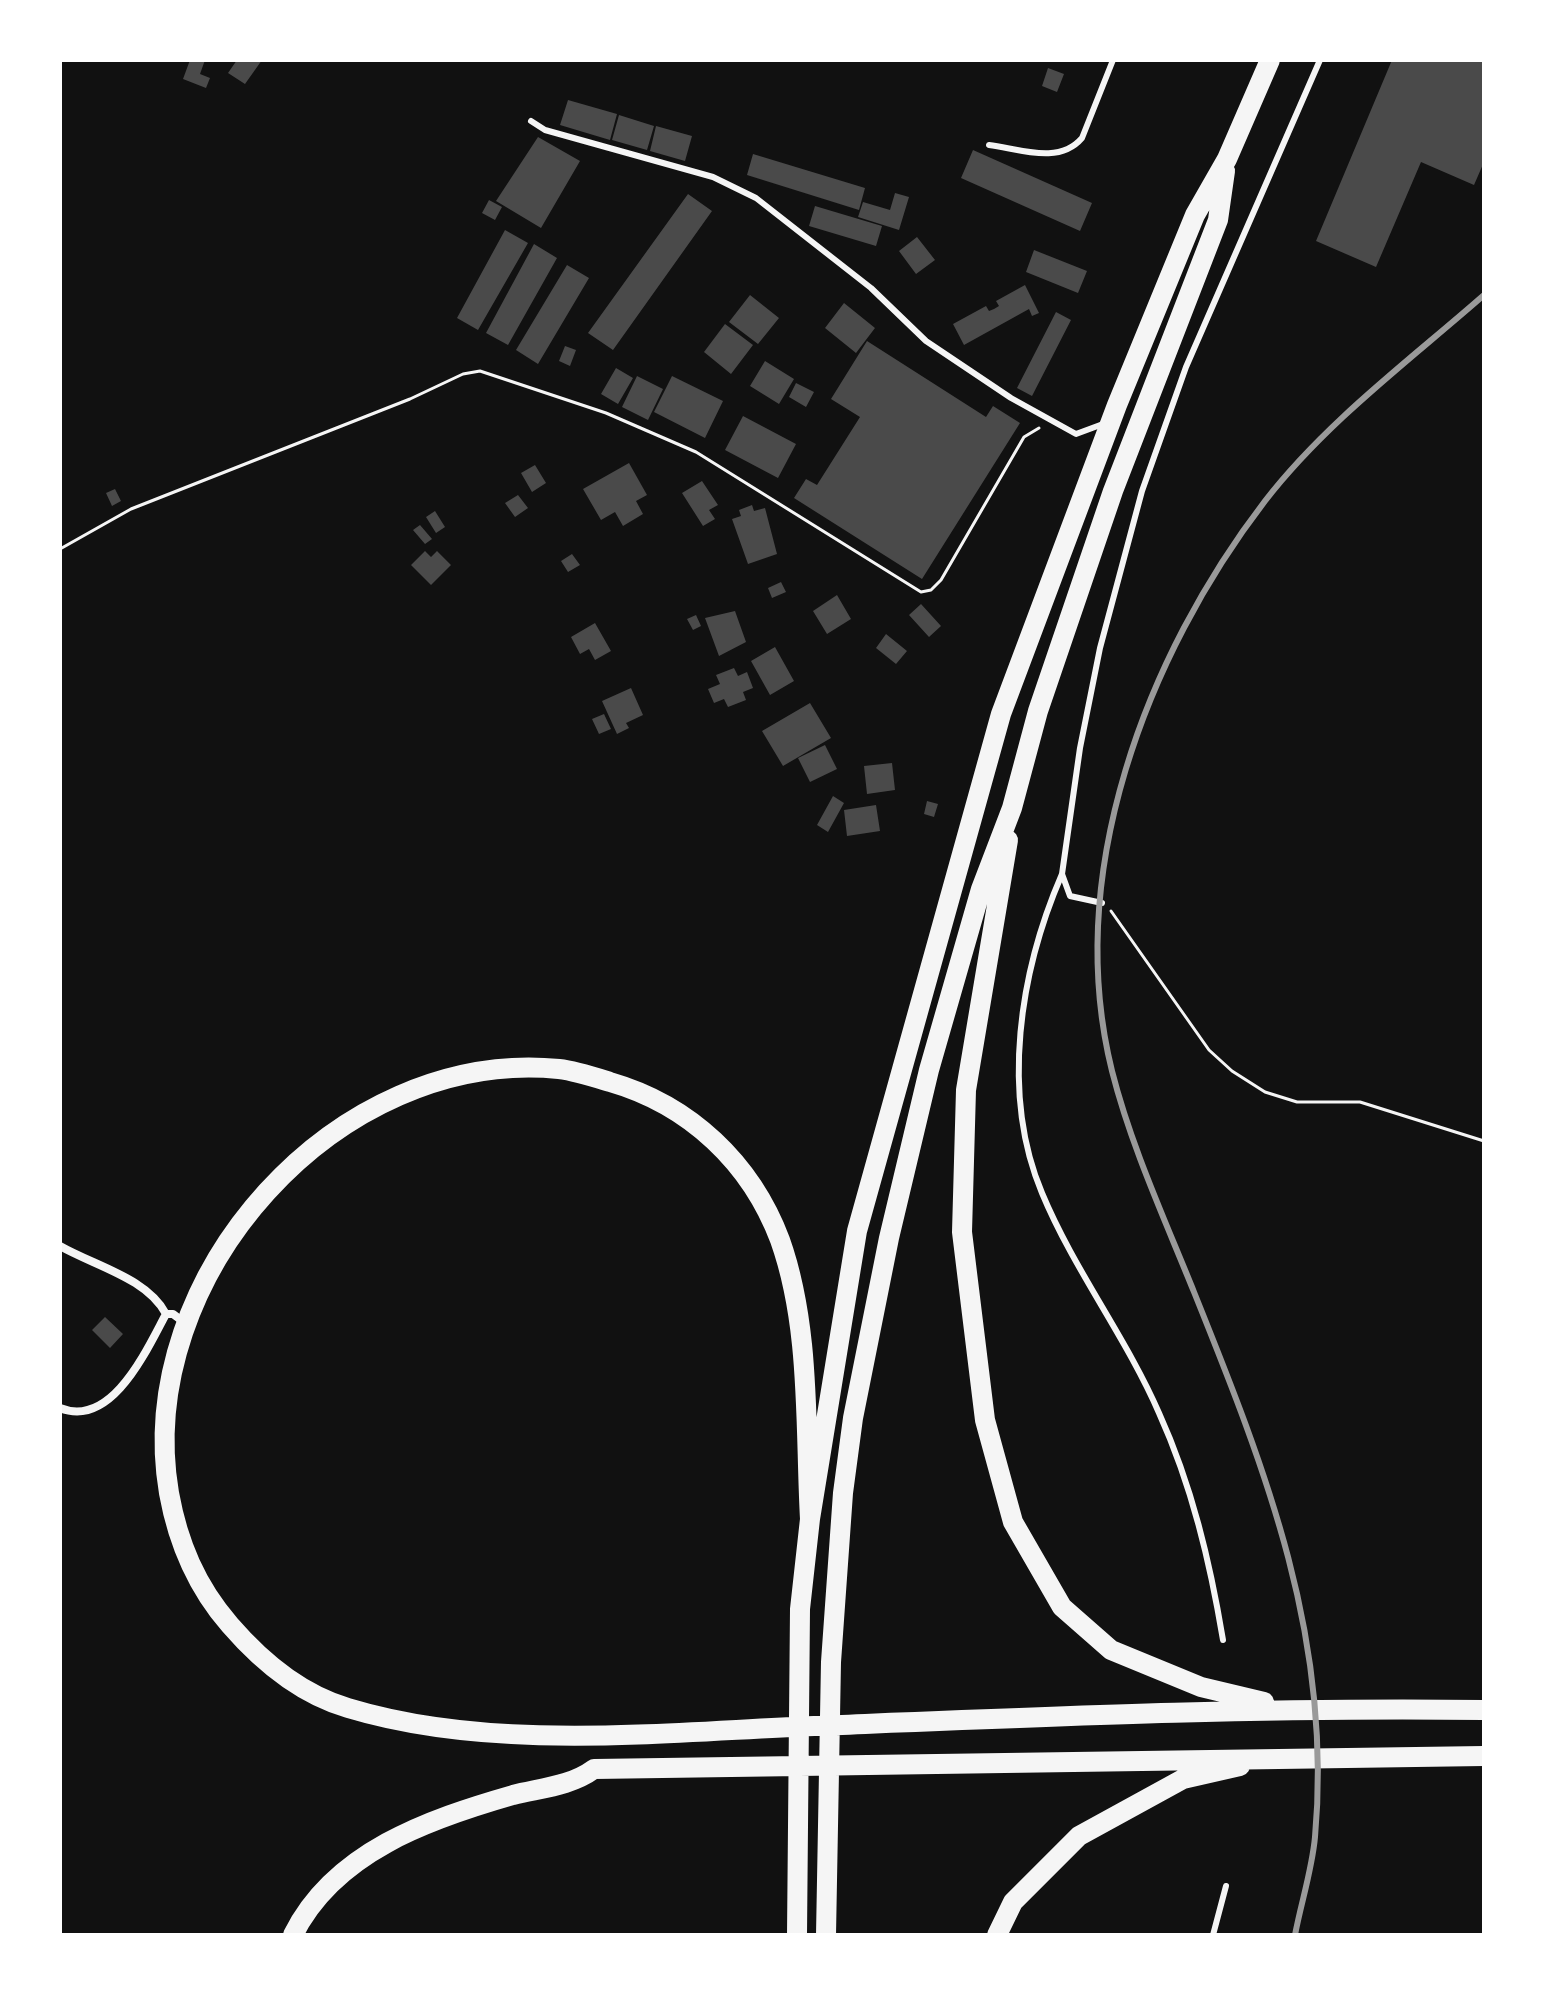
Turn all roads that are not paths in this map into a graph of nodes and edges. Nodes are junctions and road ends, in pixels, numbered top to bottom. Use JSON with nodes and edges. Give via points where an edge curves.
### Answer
{"nodes":[{"id":1,"x":1113,"y":60,"type":"edge"},
{"id":2,"x":1270,"y":60,"type":"edge"},
{"id":3,"x":1320,"y":60,"type":"edge"},
{"id":4,"x":531,"y":121,"type":"dead end"},
{"id":5,"x":989,"y":145,"type":"dead end"},
{"id":6,"x":1227,"y":159,"type":"junction"},
{"id":7,"x":1113,"y":418,"type":"junction"},
{"id":8,"x":1012,"y":808,"type":"junction"},
{"id":9,"x":1062,"y":874,"type":"junction"},
{"id":10,"x":1102,"y":903,"type":"road end"},
{"id":11,"x":60,"y":1246,"type":"edge"},
{"id":12,"x":176,"y":1319,"type":"junction"},
{"id":13,"x":60,"y":1408,"type":"edge"},
{"id":14,"x":810,"y":1519,"type":"junction"},
{"id":15,"x":1223,"y":1640,"type":"dead end"},
{"id":16,"x":1290,"y":1708,"type":"junction"},
{"id":17,"x":1484,"y":1710,"type":"edge"},
{"id":18,"x":1484,"y":1756,"type":"edge"},
{"id":19,"x":1283,"y":1757,"type":"junction"},
{"id":20,"x":1226,"y":1886,"type":"dead end"},
{"id":21,"x":293,"y":1935,"type":"edge"},
{"id":22,"x":797,"y":1935,"type":"edge"},
{"id":23,"x":826,"y":1935,"type":"edge"},
{"id":24,"x":997,"y":1935,"type":"edge"},
{"id":25,"x":1213,"y":1935,"type":"edge"}],
"edges":[{"from":1,"to":5,"type":"lane","via":[[1082,138],[1073,148],[1047,153]]},
{"from":2,"to":6,"type":"highway"},
{"from":3,"to":9,"type":"lane","via":[[1186,367],[1142,491],[1100,648]]},
{"from":4,"to":7,"type":"lane","via":[[545,130],[713,177],[756,198],[871,288],[926,341],[1049,421],[1076,434]]},
{"from":6,"to":7,"type":"highway","via":[[1195,215]]},
{"from":6,"to":8,"type":"highway","via":[[1218,220],[1113,491],[1038,711]]},
{"from":7,"to":14,"type":"highway","via":[[1001,714],[890,1102],[844,1298]]},
{"from":8,"to":16,"type":"highway","via":[[966,1090],[962,1232],[985,1420],[1013,1522],[1062,1607],[1111,1650],[1201,1687]]},
{"from":8,"to":23,"type":"highway","via":[[981,889],[929,1070],[889,1238],[845,1478],[831,1662]]},
{"from":9,"to":10,"type":"lane","via":[[1070,896]]},
{"from":9,"to":15,"type":"lane","via":[[1043,917],[1019,1038],[1032,1165],[1055,1219],[1159,1412],[1205,1543]]},
{"from":11,"to":12,"type":"street","via":[[127,1277]]},
{"from":12,"to":13,"type":"street","via":[[111,1397],[84,1411]]},
{"from":12,"to":14,"type":"highway","via":[[229,1238],[289,1167],[372,1110],[446,1079],[512,1068],[564,1069],[619,1085],[685,1116],[723,1147],[760,1197],[777,1234],[796,1305]]},
{"from":12,"to":16,"type":"highway","via":[[164,1465],[181,1545],[195,1577],[241,1638],[286,1679],[341,1707],[421,1724],[570,1738]]},
{"from":14,"to":22,"type":"highway","via":[[798,1664]]},
{"from":16,"to":17,"type":"highway"},
{"from":18,"to":19,"type":"highway"},
{"from":19,"to":21,"type":"highway","via":[[594,1769],[570,1782],[489,1803],[389,1842],[329,1883]]},
{"from":19,"to":24,"type":"highway","via":[[1183,1779],[1079,1836],[1013,1902]]},
{"from":20,"to":25,"type":"lane"}]}
